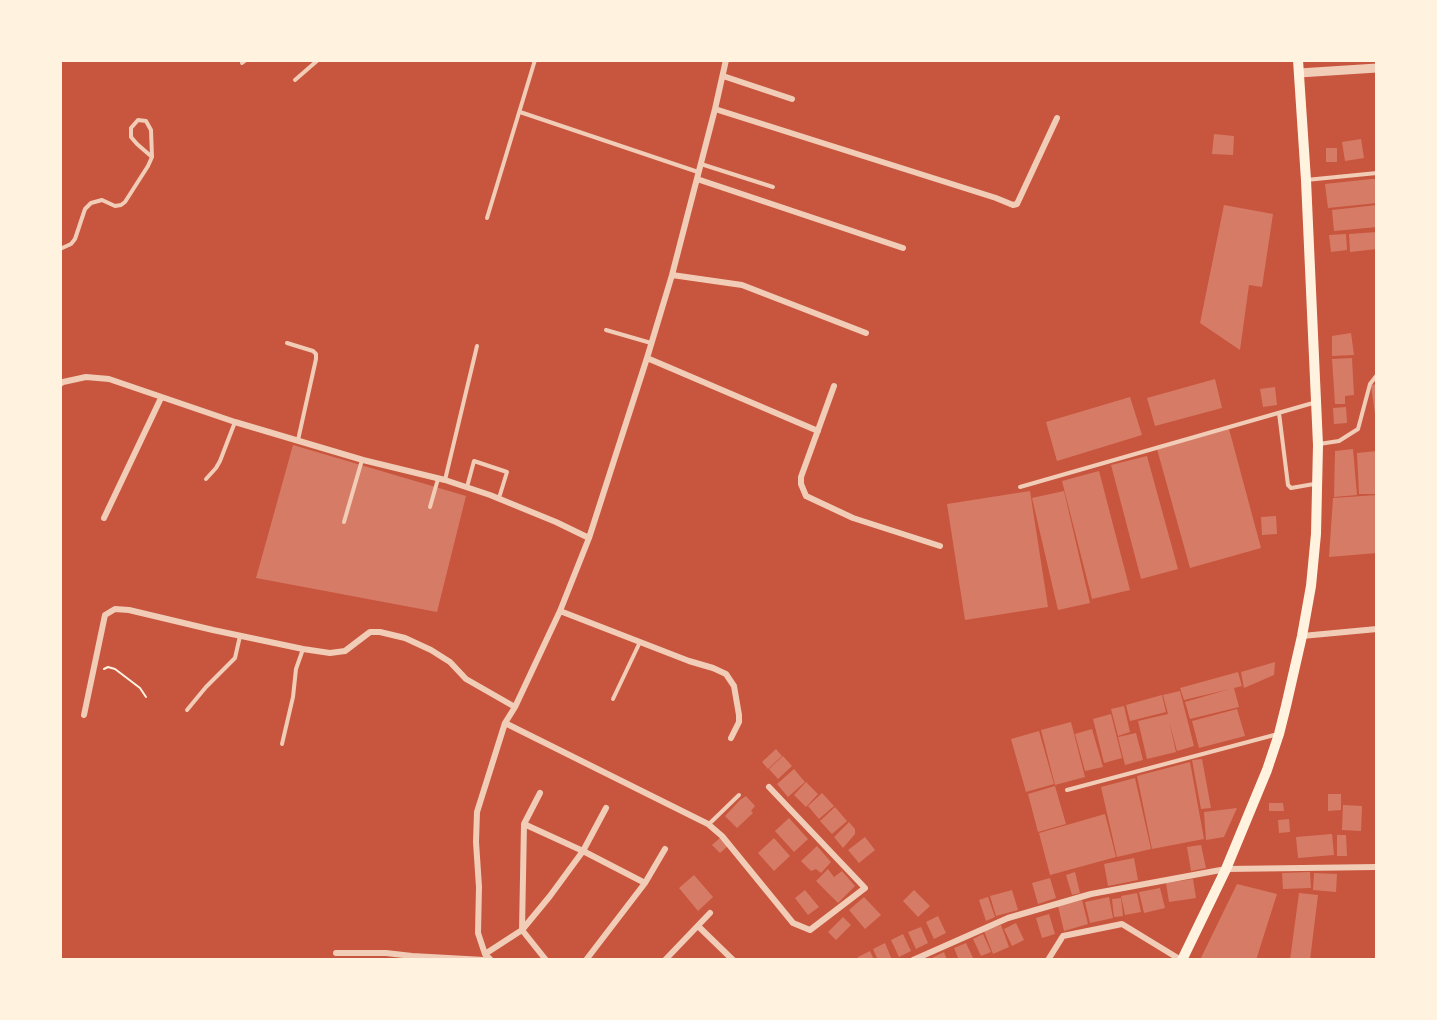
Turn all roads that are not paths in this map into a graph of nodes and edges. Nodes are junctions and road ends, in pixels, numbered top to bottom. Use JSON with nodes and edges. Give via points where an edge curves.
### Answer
{"nodes":[{"id":1,"x":318,"y":60,"type":"edge"},
{"id":2,"x":534,"y":60,"type":"edge"},
{"id":3,"x":726,"y":60,"type":"edge"},
{"id":4,"x":1298,"y":60,"type":"edge"},
{"id":5,"x":1377,"y":68,"type":"edge"},
{"id":6,"x":1299,"y":73,"type":"junction"},
{"id":7,"x":723,"y":76,"type":"junction"},
{"id":8,"x":295,"y":80,"type":"dead end"},
{"id":9,"x":792,"y":99,"type":"dead end"},
{"id":10,"x":715,"y":109,"type":"junction"},
{"id":11,"x":520,"y":112,"type":"junction"},
{"id":12,"x":1057,"y":118,"type":"dead end"},
{"id":13,"x":152,"y":157,"type":"junction"},
{"id":14,"x":701,"y":164,"type":"junction"},
{"id":15,"x":1377,"y":173,"type":"edge"},
{"id":16,"x":698,"y":176,"type":"junction"},
{"id":17,"x":1306,"y":180,"type":"junction"},
{"id":18,"x":773,"y":187,"type":"dead end"},
{"id":19,"x":487,"y":218,"type":"dead end"},
{"id":20,"x":903,"y":248,"type":"dead end"},
{"id":21,"x":60,"y":249,"type":"edge"},
{"id":22,"x":672,"y":275,"type":"junction"},
{"id":23,"x":606,"y":330,"type":"dead end"},
{"id":24,"x":866,"y":333,"type":"dead end"},
{"id":25,"x":287,"y":343,"type":"dead end"},
{"id":26,"x":652,"y":343,"type":"junction"},
{"id":27,"x":477,"y":346,"type":"dead end"},
{"id":28,"x":647,"y":358,"type":"junction"},
{"id":29,"x":1377,"y":375,"type":"edge"},
{"id":30,"x":60,"y":384,"type":"edge"},
{"id":31,"x":834,"y":386,"type":"dead end"},
{"id":32,"x":161,"y":398,"type":"junction"},
{"id":33,"x":1316,"y":402,"type":"junction"},
{"id":34,"x":1279,"y":413,"type":"junction"},
{"id":35,"x":235,"y":422,"type":"junction"},
{"id":36,"x":819,"y":431,"type":"junction"},
{"id":37,"x":298,"y":441,"type":"junction"},
{"id":38,"x":1318,"y":444,"type":"junction"},
{"id":39,"x":363,"y":460,"type":"junction"},
{"id":40,"x":438,"y":478,"type":"junction"},
{"id":41,"x":206,"y":479,"type":"dead end"},
{"id":42,"x":445,"y":480,"type":"junction"},
{"id":43,"x":1318,"y":483,"type":"junction"},
{"id":44,"x":1020,"y":487,"type":"dead end"},
{"id":45,"x":467,"y":488,"type":"junction"},
{"id":46,"x":499,"y":499,"type":"junction"},
{"id":47,"x":430,"y":507,"type":"dead end"},
{"id":48,"x":104,"y":518,"type":"dead end"},
{"id":49,"x":344,"y":522,"type":"dead end"},
{"id":50,"x":589,"y":538,"type":"junction"},
{"id":51,"x":940,"y":546,"type":"dead end"},
{"id":52,"x":560,"y":611,"type":"junction"},
{"id":53,"x":1377,"y":629,"type":"edge"},
{"id":54,"x":240,"y":635,"type":"junction"},
{"id":55,"x":1302,"y":636,"type":"junction"},
{"id":56,"x":640,"y":642,"type":"junction"},
{"id":57,"x":303,"y":649,"type":"junction"},
{"id":58,"x":613,"y":699,"type":"dead end"},
{"id":59,"x":515,"y":707,"type":"junction"},
{"id":60,"x":187,"y":710,"type":"dead end"},
{"id":61,"x":84,"y":715,"type":"dead end"},
{"id":62,"x":506,"y":723,"type":"junction"},
{"id":63,"x":1279,"y":734,"type":"junction"},
{"id":64,"x":731,"y":738,"type":"dead end"},
{"id":65,"x":282,"y":744,"type":"dead end"},
{"id":66,"x":769,"y":787,"type":"dead end"},
{"id":67,"x":1067,"y":790,"type":"dead end"},
{"id":68,"x":540,"y":793,"type":"dead end"},
{"id":69,"x":739,"y":795,"type":"dead end"},
{"id":70,"x":606,"y":808,"type":"dead end"},
{"id":71,"x":524,"y":824,"type":"junction"},
{"id":72,"x":708,"y":825,"type":"junction"},
{"id":73,"x":665,"y":849,"type":"dead end"},
{"id":74,"x":583,"y":851,"type":"junction"},
{"id":75,"x":1377,"y":867,"type":"edge"},
{"id":76,"x":1226,"y":869,"type":"junction"},
{"id":77,"x":645,"y":882,"type":"junction"},
{"id":78,"x":710,"y":913,"type":"dead end"},
{"id":79,"x":698,"y":926,"type":"junction"},
{"id":80,"x":522,"y":930,"type":"junction"},
{"id":81,"x":336,"y":953,"type":"dead end"},
{"id":82,"x":484,"y":957,"type":"edge"},
{"id":83,"x":1049,"y":959,"type":"edge"},
{"id":84,"x":491,"y":960,"type":"edge"},
{"id":85,"x":546,"y":960,"type":"edge"},
{"id":86,"x":586,"y":960,"type":"edge"},
{"id":87,"x":665,"y":960,"type":"edge"},
{"id":88,"x":734,"y":960,"type":"edge"},
{"id":89,"x":913,"y":960,"type":"edge"},
{"id":90,"x":1058,"y":960,"type":"edge"},
{"id":91,"x":1181,"y":960,"type":"edge"}],
"edges":[{"from":1,"to":8,"type":"lane"},
{"from":2,"to":11,"type":"lane"},
{"from":3,"to":7,"type":"street"},
{"from":4,"to":6,"type":"main road"},
{"from":5,"to":6,"type":"street"},
{"from":6,"to":17,"type":"main road"},
{"from":7,"to":9,"type":"street"},
{"from":7,"to":10,"type":"street"},
{"from":10,"to":12,"type":"street","via":[[1013,205],[1017,204]]},
{"from":10,"to":14,"type":"street"},
{"from":11,"to":16,"type":"lane"},
{"from":11,"to":19,"type":"lane"},
{"from":13,"to":13,"type":"lane","via":[[150,127],[146,121],[138,120],[131,128],[131,137]]},
{"from":13,"to":21,"type":"lane","via":[[121,206],[102,200],[91,203],[85,209],[75,239]]},
{"from":14,"to":16,"type":"street"},
{"from":14,"to":18,"type":"lane"},
{"from":15,"to":17,"type":"lane"},
{"from":16,"to":20,"type":"street"},
{"from":16,"to":22,"type":"street"},
{"from":17,"to":33,"type":"main road"},
{"from":22,"to":24,"type":"street","via":[[742,285]]},
{"from":22,"to":26,"type":"street"},
{"from":23,"to":26,"type":"lane"},
{"from":25,"to":37,"type":"lane","via":[[316,354]]},
{"from":26,"to":28,"type":"street"},
{"from":27,"to":42,"type":"lane"},
{"from":28,"to":36,"type":"street"},
{"from":28,"to":50,"type":"street"},
{"from":29,"to":38,"type":"lane","via":[[1370,384],[1358,429],[1339,441]]},
{"from":30,"to":32,"type":"street","via":[[86,376],[110,379]]},
{"from":31,"to":36,"type":"street"},
{"from":32,"to":35,"type":"street"},
{"from":32,"to":48,"type":"street"},
{"from":33,"to":34,"type":"lane"},
{"from":33,"to":38,"type":"main road"},
{"from":34,"to":43,"type":"lane","via":[[1288,486]]},
{"from":34,"to":44,"type":"lane"},
{"from":35,"to":37,"type":"street"},
{"from":35,"to":41,"type":"lane","via":[[220,461]]},
{"from":36,"to":51,"type":"street","via":[[801,477],[806,496],[853,519]]},
{"from":37,"to":39,"type":"street"},
{"from":38,"to":43,"type":"main road"},
{"from":39,"to":40,"type":"street"},
{"from":39,"to":49,"type":"lane"},
{"from":40,"to":42,"type":"street"},
{"from":40,"to":47,"type":"lane"},
{"from":42,"to":45,"type":"street"},
{"from":43,"to":55,"type":"main road","via":[[1311,586]]},
{"from":45,"to":46,"type":"street"},
{"from":45,"to":46,"type":"lane","via":[[474,461],[507,472]]},
{"from":46,"to":50,"type":"street"},
{"from":50,"to":52,"type":"street"},
{"from":52,"to":56,"type":"street"},
{"from":52,"to":59,"type":"street"},
{"from":53,"to":55,"type":"street"},
{"from":54,"to":57,"type":"street"},
{"from":54,"to":60,"type":"lane","via":[[235,658]]},
{"from":54,"to":61,"type":"street","via":[[115,609],[105,615]]},
{"from":55,"to":63,"type":"main road"},
{"from":56,"to":58,"type":"lane"},
{"from":56,"to":64,"type":"street","via":[[726,674],[734,686],[739,714]]},
{"from":57,"to":59,"type":"street","via":[[345,651],[370,632],[405,638],[431,650],[466,679]]},
{"from":57,"to":65,"type":"lane"},
{"from":59,"to":62,"type":"street"},
{"from":62,"to":72,"type":"street"},
{"from":62,"to":82,"type":"street","via":[[477,812],[478,933]]},
{"from":63,"to":67,"type":"lane"},
{"from":63,"to":76,"type":"main road"},
{"from":66,"to":72,"type":"street","via":[[865,888],[810,930],[793,923],[722,836]]},
{"from":68,"to":71,"type":"street"},
{"from":69,"to":72,"type":"lane"},
{"from":70,"to":74,"type":"street"},
{"from":71,"to":74,"type":"street"},
{"from":71,"to":80,"type":"street"},
{"from":73,"to":77,"type":"street"},
{"from":74,"to":77,"type":"street"},
{"from":74,"to":80,"type":"street"},
{"from":75,"to":76,"type":"street"},
{"from":76,"to":89,"type":"street","via":[[1091,894],[1028,912]]},
{"from":76,"to":91,"type":"main road"},
{"from":77,"to":86,"type":"street"},
{"from":78,"to":79,"type":"street"},
{"from":79,"to":87,"type":"street"},
{"from":79,"to":88,"type":"street"},
{"from":80,"to":82,"type":"street"},
{"from":80,"to":85,"type":"street"},
{"from":81,"to":82,"type":"street"},
{"from":82,"to":84,"type":"street"},
{"from":83,"to":90,"type":"street"},
{"from":83,"to":91,"type":"street","via":[[1063,936],[1122,924]]}]}
